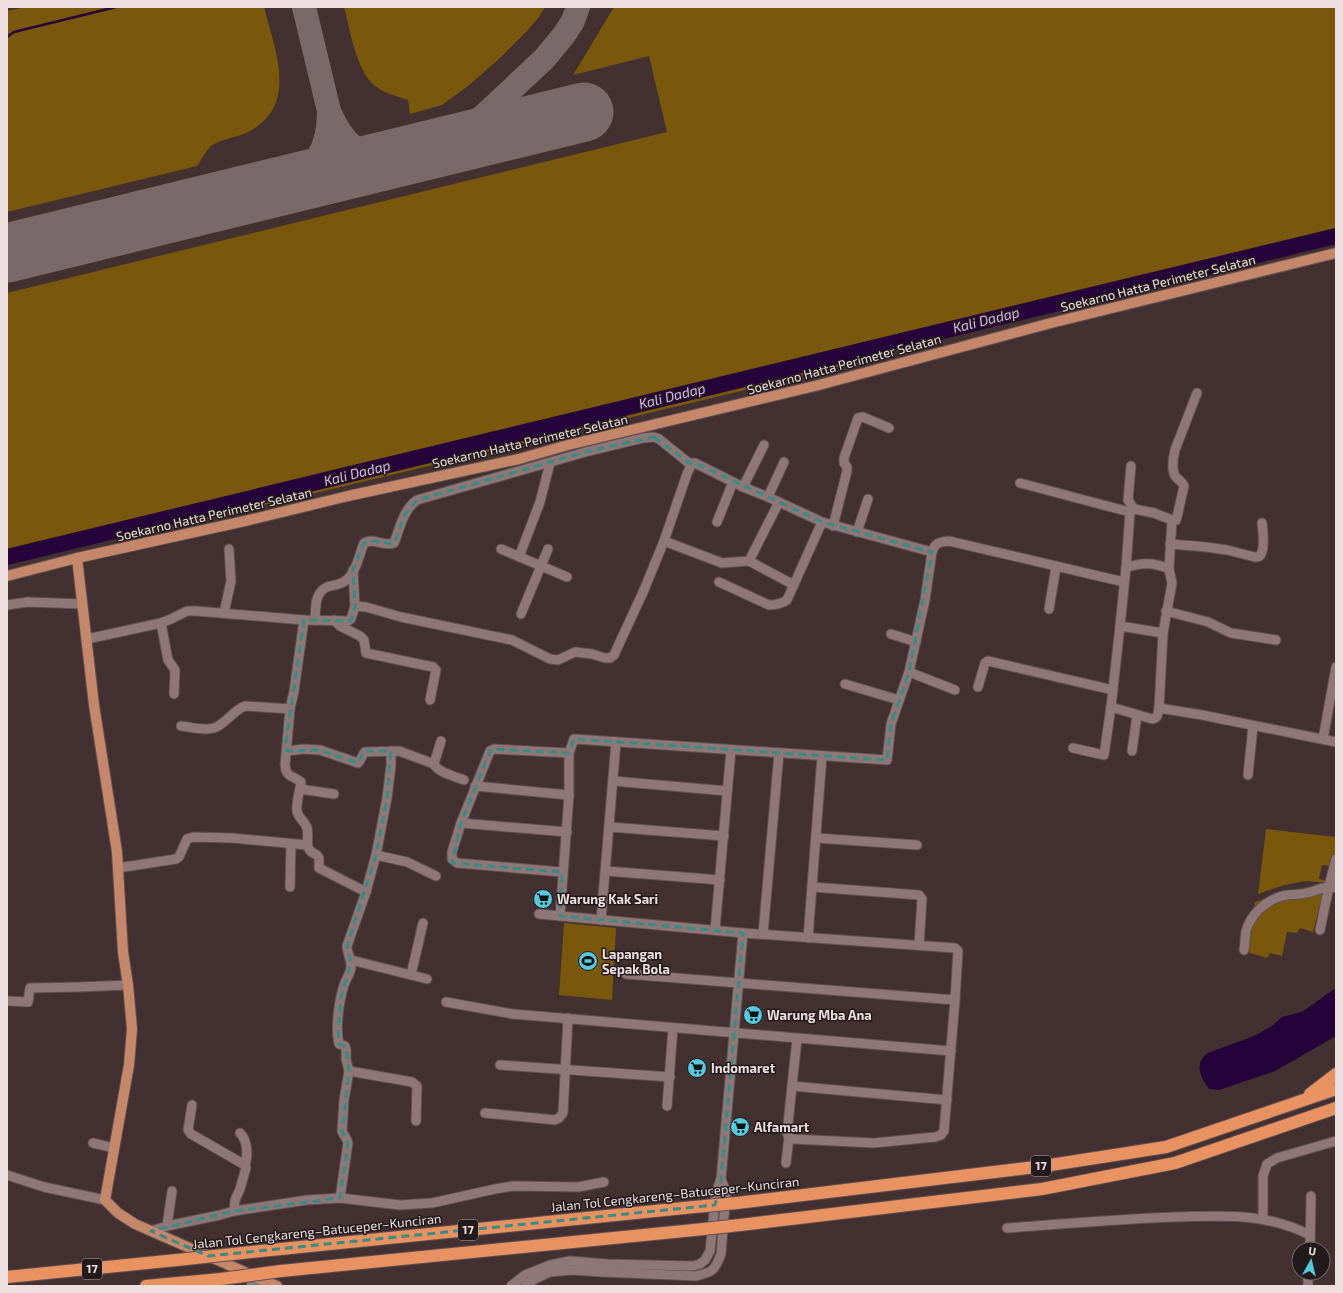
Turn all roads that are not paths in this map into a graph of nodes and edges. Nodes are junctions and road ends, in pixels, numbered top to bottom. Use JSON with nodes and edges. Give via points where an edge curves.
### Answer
{"nodes":[{"id":1,"x":1336,"y":253,"type":"edge"},
{"id":2,"x":1197,"y":393,"type":"dead end"},
{"id":3,"x":889,"y":428,"type":"dead end"},
{"id":4,"x":764,"y":445,"type":"dead end"},
{"id":5,"x":784,"y":462,"type":"dead end"},
{"id":6,"x":550,"y":463,"type":"junction"},
{"id":7,"x":690,"y":464,"type":"junction"},
{"id":8,"x":1131,"y":466,"type":"dead end"},
{"id":9,"x":733,"y":482,"type":"junction"},
{"id":10,"x":1020,"y":483,"type":"dead end"},
{"id":11,"x":743,"y":487,"type":"junction"},
{"id":12,"x":768,"y":496,"type":"junction"},
{"id":13,"x":868,"y":499,"type":"dead end"},
{"id":14,"x":778,"y":502,"type":"junction"},
{"id":15,"x":1132,"y":510,"type":"junction"},
{"id":16,"x":1172,"y":520,"type":"junction"},
{"id":17,"x":717,"y":522,"type":"dead end"},
{"id":18,"x":822,"y":522,"type":"junction"},
{"id":19,"x":1262,"y":523,"type":"dead end"},
{"id":20,"x":833,"y":526,"type":"junction"},
{"id":21,"x":857,"y":532,"type":"junction"},
{"id":22,"x":664,"y":541,"type":"junction"},
{"id":23,"x":1170,"y":544,"type":"junction"},
{"id":24,"x":229,"y":549,"type":"dead end"},
{"id":25,"x":501,"y":549,"type":"dead end"},
{"id":26,"x":548,"y":549,"type":"dead end"},
{"id":27,"x":932,"y":552,"type":"junction"},
{"id":28,"x":519,"y":557,"type":"junction"},
{"id":29,"x":77,"y":558,"type":"junction"},
{"id":30,"x":749,"y":561,"type":"junction"},
{"id":31,"x":541,"y":566,"type":"junction"},
{"id":32,"x":1056,"y":567,"type":"junction"},
{"id":33,"x":1126,"y":568,"type":"junction"},
{"id":34,"x":1169,"y":569,"type":"junction"},
{"id":35,"x":353,"y":570,"type":"junction"},
{"id":36,"x":7,"y":576,"type":"edge"},
{"id":37,"x":567,"y":577,"type":"dead end"},
{"id":38,"x":719,"y":582,"type":"dead end"},
{"id":39,"x":1124,"y":582,"type":"junction"},
{"id":40,"x":794,"y":585,"type":"junction"},
{"id":41,"x":82,"y":604,"type":"junction"},
{"id":42,"x":7,"y":605,"type":"edge"},
{"id":43,"x":355,"y":606,"type":"junction"},
{"id":44,"x":1049,"y":609,"type":"dead end"},
{"id":45,"x":1166,"y":611,"type":"junction"},
{"id":46,"x":224,"y":613,"type":"junction"},
{"id":47,"x":521,"y":614,"type":"dead end"},
{"id":48,"x":304,"y":620,"type":"junction"},
{"id":49,"x":315,"y":620,"type":"junction"},
{"id":50,"x":334,"y":620,"type":"junction"},
{"id":51,"x":161,"y":623,"type":"junction"},
{"id":52,"x":1120,"y":626,"type":"junction"},
{"id":53,"x":1163,"y":633,"type":"junction"},
{"id":54,"x":891,"y":634,"type":"dead end"},
{"id":55,"x":87,"y":639,"type":"junction"},
{"id":56,"x":1276,"y":640,"type":"dead end"},
{"id":57,"x":916,"y":642,"type":"junction"},
{"id":58,"x":1336,"y":667,"type":"edge"},
{"id":59,"x":910,"y":672,"type":"junction"},
{"id":60,"x":845,"y":684,"type":"dead end"},
{"id":61,"x":978,"y":687,"type":"dead end"},
{"id":62,"x":955,"y":690,"type":"dead end"},
{"id":63,"x":1113,"y":690,"type":"junction"},
{"id":64,"x":174,"y":694,"type":"dead end"},
{"id":65,"x":430,"y":700,"type":"dead end"},
{"id":66,"x":899,"y":700,"type":"junction"},
{"id":67,"x":1111,"y":707,"type":"junction"},
{"id":68,"x":1160,"y":708,"type":"junction"},
{"id":69,"x":290,"y":710,"type":"junction"},
{"id":70,"x":1137,"y":715,"type":"junction"},
{"id":71,"x":181,"y":726,"type":"dead end"},
{"id":72,"x":1253,"y":726,"type":"junction"},
{"id":73,"x":1323,"y":739,"type":"junction"},
{"id":74,"x":441,"y":741,"type":"dead end"},
{"id":75,"x":616,"y":742,"type":"junction"},
{"id":76,"x":1336,"y":742,"type":"edge"},
{"id":77,"x":1072,"y":748,"type":"dead end"},
{"id":78,"x":731,"y":750,"type":"junction"},
{"id":79,"x":287,"y":751,"type":"junction"},
{"id":80,"x":391,"y":751,"type":"junction"},
{"id":81,"x":1132,"y":751,"type":"dead end"},
{"id":82,"x":569,"y":753,"type":"junction"},
{"id":83,"x":779,"y":753,"type":"junction"},
{"id":84,"x":822,"y":756,"type":"junction"},
{"id":85,"x":434,"y":764,"type":"junction"},
{"id":86,"x":1248,"y":775,"type":"dead end"},
{"id":87,"x":464,"y":780,"type":"dead end"},
{"id":88,"x":613,"y":781,"type":"junction"},
{"id":89,"x":475,"y":786,"type":"junction"},
{"id":90,"x":300,"y":789,"type":"junction"},
{"id":91,"x":727,"y":791,"type":"junction"},
{"id":92,"x":334,"y":794,"type":"dead end"},
{"id":93,"x":569,"y":796,"type":"junction"},
{"id":94,"x":461,"y":823,"type":"junction"},
{"id":95,"x":610,"y":827,"type":"junction"},
{"id":96,"x":567,"y":832,"type":"junction"},
{"id":97,"x":724,"y":836,"type":"junction"},
{"id":98,"x":816,"y":838,"type":"junction"},
{"id":99,"x":291,"y":844,"type":"junction"},
{"id":100,"x":307,"y":845,"type":"junction"},
{"id":101,"x":917,"y":845,"type":"dead end"},
{"id":102,"x":376,"y":855,"type":"junction"},
{"id":103,"x":1336,"y":860,"type":"edge"},
{"id":104,"x":118,"y":868,"type":"junction"},
{"id":105,"x":606,"y":871,"type":"junction"},
{"id":106,"x":562,"y":872,"type":"junction"},
{"id":107,"x":436,"y":876,"type":"dead end"},
{"id":108,"x":720,"y":880,"type":"junction"},
{"id":109,"x":290,"y":887,"type":"dead end"},
{"id":110,"x":812,"y":887,"type":"junction"},
{"id":111,"x":1332,"y":887,"type":"edge"},
{"id":112,"x":366,"y":892,"type":"junction"},
{"id":113,"x":539,"y":914,"type":"dead end"},
{"id":114,"x":560,"y":916,"type":"junction"},
{"id":115,"x":601,"y":920,"type":"junction"},
{"id":116,"x":423,"y":923,"type":"dead end"},
{"id":117,"x":715,"y":930,"type":"junction"},
{"id":118,"x":1320,"y":930,"type":"dead end"},
{"id":119,"x":743,"y":933,"type":"junction"},
{"id":120,"x":763,"y":934,"type":"junction"},
{"id":121,"x":808,"y":938,"type":"junction"},
{"id":122,"x":919,"y":946,"type":"junction"},
{"id":123,"x":1244,"y":950,"type":"dead end"},
{"id":124,"x":351,"y":960,"type":"junction"},
{"id":125,"x":626,"y":974,"type":"dead end"},
{"id":126,"x":411,"y":975,"type":"junction"},
{"id":127,"x":427,"y":979,"type":"dead end"},
{"id":128,"x":739,"y":983,"type":"junction"},
{"id":129,"x":128,"y":985,"type":"junction"},
{"id":130,"x":955,"y":1000,"type":"junction"},
{"id":131,"x":7,"y":1001,"type":"edge"},
{"id":132,"x":446,"y":1002,"type":"dead end"},
{"id":133,"x":568,"y":1018,"type":"junction"},
{"id":134,"x":673,"y":1028,"type":"junction"},
{"id":135,"x":734,"y":1033,"type":"junction"},
{"id":136,"x":798,"y":1039,"type":"junction"},
{"id":137,"x":951,"y":1052,"type":"junction"},
{"id":138,"x":500,"y":1065,"type":"dead end"},
{"id":139,"x":566,"y":1070,"type":"junction"},
{"id":140,"x":349,"y":1071,"type":"junction"},
{"id":141,"x":1336,"y":1074,"type":"edge"},
{"id":142,"x":670,"y":1077,"type":"junction"},
{"id":143,"x":792,"y":1086,"type":"junction"},
{"id":144,"x":1336,"y":1088,"type":"edge"},
{"id":145,"x":947,"y":1100,"type":"junction"},
{"id":146,"x":1303,"y":1100,"type":"junction"},
{"id":147,"x":192,"y":1105,"type":"dead end"},
{"id":148,"x":667,"y":1106,"type":"dead end"},
{"id":149,"x":1336,"y":1108,"type":"edge"},
{"id":150,"x":485,"y":1113,"type":"dead end"},
{"id":151,"x":416,"y":1121,"type":"dead end"},
{"id":152,"x":240,"y":1134,"type":"dead end"},
{"id":153,"x":789,"y":1137,"type":"junction"},
{"id":154,"x":1336,"y":1142,"type":"edge"},
{"id":155,"x":93,"y":1143,"type":"dead end"},
{"id":156,"x":114,"y":1148,"type":"junction"},
{"id":157,"x":786,"y":1163,"type":"dead end"},
{"id":158,"x":245,"y":1166,"type":"junction"},
{"id":159,"x":7,"y":1175,"type":"edge"},
{"id":160,"x":721,"y":1179,"type":"junction"},
{"id":161,"x":604,"y":1182,"type":"dead end"},
{"id":162,"x":172,"y":1191,"type":"dead end"},
{"id":163,"x":1311,"y":1196,"type":"dead end"},
{"id":164,"x":340,"y":1198,"type":"junction"},
{"id":165,"x":105,"y":1200,"type":"junction"},
{"id":166,"x":234,"y":1211,"type":"junction"},
{"id":167,"x":1263,"y":1218,"type":"junction"},
{"id":168,"x":167,"y":1226,"type":"junction"},
{"id":169,"x":1007,"y":1228,"type":"dead end"},
{"id":170,"x":151,"y":1231,"type":"junction"},
{"id":171,"x":1310,"y":1235,"type":"junction"},
{"id":172,"x":1310,"y":1241,"type":"edge"},
{"id":173,"x":7,"y":1277,"type":"edge"},
{"id":174,"x":262,"y":1280,"type":"junction"},
{"id":175,"x":146,"y":1286,"type":"edge"},
{"id":176,"x":251,"y":1286,"type":"edge"},
{"id":177,"x":277,"y":1286,"type":"edge"},
{"id":178,"x":511,"y":1286,"type":"edge"},
{"id":179,"x":525,"y":1286,"type":"edge"}],
"edges":[{"from":1,"to":29,"type":"main road","name":"Soekarno Hatta Perimeter Selatan","via":[[519,459]]},
{"from":2,"to":16,"type":"street","via":[[1173,457],[1173,471],[1184,486],[1176,520]]},
{"from":3,"to":20,"type":"street","via":[[864,417],[858,418],[844,458],[847,472]]},
{"from":4,"to":11,"type":"street"},
{"from":5,"to":12,"type":"street"},
{"from":6,"to":7,"type":"street","via":[[654,437]]},
{"from":6,"to":28,"type":"street","via":[[540,502]]},
{"from":6,"to":35,"type":"street","via":[[417,500],[405,514],[394,543],[364,543]]},
{"from":7,"to":9,"type":"street","via":[[695,463]]},
{"from":7,"to":22,"type":"street"},
{"from":8,"to":15,"type":"street","via":[[1128,500]]},
{"from":9,"to":11,"type":"street"},
{"from":9,"to":17,"type":"street"},
{"from":10,"to":15,"type":"street"},
{"from":11,"to":12,"type":"street"},
{"from":12,"to":14,"type":"street"},
{"from":13,"to":21,"type":"street"},
{"from":14,"to":18,"type":"street"},
{"from":14,"to":30,"type":"street"},
{"from":15,"to":16,"type":"street","via":[[1154,513]]},
{"from":15,"to":33,"type":"street"},
{"from":16,"to":23,"type":"street"},
{"from":18,"to":20,"type":"street"},
{"from":18,"to":40,"type":"street"},
{"from":19,"to":23,"type":"street","via":[[1263,540],[1259,557],[1227,550]]},
{"from":20,"to":21,"type":"street"},
{"from":21,"to":27,"type":"street"},
{"from":22,"to":30,"type":"street","via":[[722,563]]},
{"from":22,"to":43,"type":"street","via":[[614,655],[610,658],[575,652],[558,660],[512,640]]},
{"from":23,"to":34,"type":"street"},
{"from":24,"to":46,"type":"street","via":[[231,581]]},
{"from":25,"to":28,"type":"street"},
{"from":26,"to":31,"type":"street"},
{"from":27,"to":32,"type":"street","via":[[934,546],[949,541]]},
{"from":27,"to":57,"type":"street"},
{"from":28,"to":31,"type":"street"},
{"from":29,"to":36,"type":"main road","name":"Soekarno Hatta Perimeter Selatan"},
{"from":29,"to":41,"type":"main road"},
{"from":30,"to":40,"type":"street"},
{"from":31,"to":37,"type":"street"},
{"from":31,"to":47,"type":"street"},
{"from":32,"to":39,"type":"street"},
{"from":32,"to":44,"type":"street"},
{"from":33,"to":34,"type":"street","via":[[1145,563]]},
{"from":33,"to":39,"type":"street"},
{"from":34,"to":45,"type":"street","via":[[1172,583]]},
{"from":35,"to":43,"type":"street"},
{"from":35,"to":49,"type":"street","via":[[344,582],[320,592]]},
{"from":38,"to":40,"type":"street","via":[[769,605],[787,600]]},
{"from":39,"to":52,"type":"street"},
{"from":41,"to":42,"type":"street","via":[[28,602]]},
{"from":41,"to":55,"type":"main road"},
{"from":43,"to":50,"type":"street","via":[[348,621]]},
{"from":45,"to":53,"type":"street"},
{"from":45,"to":56,"type":"street","via":[[1208,622],[1231,633]]},
{"from":46,"to":48,"type":"street"},
{"from":46,"to":51,"type":"street","via":[[186,611]]},
{"from":48,"to":49,"type":"street"},
{"from":48,"to":69,"type":"street"},
{"from":49,"to":50,"type":"street"},
{"from":50,"to":65,"type":"street","via":[[364,640],[366,653],[433,667],[436,670]]},
{"from":51,"to":55,"type":"street"},
{"from":51,"to":64,"type":"street","via":[[168,660],[175,670]]},
{"from":52,"to":53,"type":"street"},
{"from":52,"to":63,"type":"street"},
{"from":53,"to":68,"type":"street"},
{"from":54,"to":57,"type":"street"},
{"from":55,"to":104,"type":"main road"},
{"from":57,"to":59,"type":"street"},
{"from":58,"to":73,"type":"street"},
{"from":59,"to":62,"type":"street"},
{"from":59,"to":66,"type":"street"},
{"from":60,"to":66,"type":"street"},
{"from":61,"to":63,"type":"street","via":[[985,663],[988,661]]},
{"from":63,"to":67,"type":"street"},
{"from":66,"to":84,"type":"street","via":[[891,724],[887,760]]},
{"from":67,"to":70,"type":"street"},
{"from":67,"to":77,"type":"street","via":[[1104,755]]},
{"from":68,"to":70,"type":"street","via":[[1158,716],[1152,719]]},
{"from":68,"to":72,"type":"street"},
{"from":69,"to":71,"type":"street","via":[[245,706],[215,728]]},
{"from":69,"to":79,"type":"street"},
{"from":70,"to":81,"type":"street"},
{"from":72,"to":73,"type":"street"},
{"from":72,"to":86,"type":"street"},
{"from":73,"to":76,"type":"street"},
{"from":74,"to":85,"type":"street"},
{"from":75,"to":78,"type":"street"},
{"from":75,"to":82,"type":"street","via":[[574,739]]},
{"from":75,"to":88,"type":"street"},
{"from":78,"to":83,"type":"street"},
{"from":78,"to":91,"type":"street"},
{"from":79,"to":80,"type":"street","via":[[320,750],[358,763],[365,752]]},
{"from":79,"to":90,"type":"street","via":[[285,772],[301,782]]},
{"from":80,"to":85,"type":"street","via":[[399,751]]},
{"from":80,"to":102,"type":"street","via":[[387,798]]},
{"from":82,"to":89,"type":"street","via":[[494,748],[490,751]]},
{"from":82,"to":93,"type":"street"},
{"from":83,"to":84,"type":"street"},
{"from":83,"to":120,"type":"street"},
{"from":84,"to":98,"type":"street"},
{"from":85,"to":87,"type":"street","via":[[439,770]]},
{"from":88,"to":91,"type":"street"},
{"from":88,"to":95,"type":"street"},
{"from":89,"to":93,"type":"street"},
{"from":89,"to":94,"type":"street"},
{"from":90,"to":92,"type":"street"},
{"from":90,"to":100,"type":"street","via":[[297,810],[307,828]]},
{"from":91,"to":97,"type":"street"},
{"from":93,"to":96,"type":"street"},
{"from":94,"to":96,"type":"street"},
{"from":94,"to":106,"type":"street","via":[[452,852],[452,859],[457,863]]},
{"from":95,"to":97,"type":"street"},
{"from":95,"to":105,"type":"street"},
{"from":96,"to":106,"type":"street"},
{"from":97,"to":108,"type":"street"},
{"from":98,"to":101,"type":"street"},
{"from":98,"to":110,"type":"street"},
{"from":99,"to":100,"type":"street"},
{"from":99,"to":104,"type":"street","via":[[193,837],[187,839],[176,859]]},
{"from":99,"to":109,"type":"street"},
{"from":100,"to":112,"type":"street","via":[[319,858],[320,868]]},
{"from":102,"to":107,"type":"street","via":[[407,862]]},
{"from":102,"to":112,"type":"street"},
{"from":103,"to":111,"type":"street"},
{"from":104,"to":129,"type":"main road","via":[[123,952]]},
{"from":105,"to":108,"type":"street"},
{"from":105,"to":115,"type":"street"},
{"from":106,"to":114,"type":"street"},
{"from":108,"to":117,"type":"street"},
{"from":110,"to":121,"type":"street"},
{"from":110,"to":122,"type":"street","via":[[920,895],[922,899]]},
{"from":111,"to":118,"type":"street"},
{"from":111,"to":123,"type":"street","via":[[1283,895],[1268,901],[1253,917],[1246,931]]},
{"from":112,"to":124,"type":"street","via":[[347,946]]},
{"from":113,"to":114,"type":"street"},
{"from":114,"to":115,"type":"street"},
{"from":115,"to":117,"type":"street"},
{"from":116,"to":126,"type":"street"},
{"from":117,"to":119,"type":"street"},
{"from":119,"to":120,"type":"street"},
{"from":119,"to":128,"type":"street"},
{"from":120,"to":121,"type":"street"},
{"from":121,"to":122,"type":"street"},
{"from":122,"to":130,"type":"street","via":[[957,949]]},
{"from":124,"to":126,"type":"street"},
{"from":124,"to":140,"type":"street","via":[[341,997],[338,1030],[339,1044],[346,1049]]},
{"from":125,"to":128,"type":"street"},
{"from":126,"to":127,"type":"street"},
{"from":128,"to":130,"type":"street"},
{"from":128,"to":135,"type":"street"},
{"from":129,"to":131,"type":"street","via":[[30,988],[28,1002]]},
{"from":129,"to":156,"type":"main road","via":[[132,1029],[129,1065]]},
{"from":130,"to":137,"type":"street"},
{"from":132,"to":133,"type":"street","via":[[513,1014]]},
{"from":133,"to":134,"type":"street"},
{"from":133,"to":139,"type":"street"},
{"from":134,"to":135,"type":"street"},
{"from":134,"to":142,"type":"street"},
{"from":135,"to":136,"type":"street"},
{"from":135,"to":160,"type":"street"},
{"from":136,"to":137,"type":"street"},
{"from":136,"to":143,"type":"street"},
{"from":137,"to":145,"type":"street"},
{"from":138,"to":139,"type":"street"},
{"from":139,"to":142,"type":"street"},
{"from":139,"to":150,"type":"street","via":[[563,1113],[560,1118],[554,1120]]},
{"from":140,"to":151,"type":"street","via":[[412,1082],[417,1086]]},
{"from":140,"to":164,"type":"street","via":[[342,1131],[348,1142]]},
{"from":141,"to":146,"type":"highway"},
{"from":142,"to":148,"type":"street"},
{"from":143,"to":145,"type":"street"},
{"from":143,"to":153,"type":"street","via":[[787,1133]]},
{"from":144,"to":146,"type":"highway","name":"Jalan Tol Cengkareng–Batuceper–Kunciran","number":"17"},
{"from":145,"to":153,"type":"street","via":[[944,1131],[935,1137],[874,1143]]},
{"from":146,"to":173,"type":"highway","name":"Jalan Tol Cengkareng–Batuceper–Kunciran","number":"17","bridge":true,"via":[[1166,1147],[1044,1166],[737,1203]]},
{"from":147,"to":158,"type":"street","via":[[188,1130],[191,1134]]},
{"from":149,"to":175,"type":"highway","number":"17","bridge":true,"via":[[1175,1163],[1042,1189],[694,1230]]},
{"from":152,"to":158,"type":"street","via":[[245,1139]]},
{"from":153,"to":157,"type":"street"},
{"from":154,"to":167,"type":"street","via":[[1277,1158],[1267,1164],[1264,1176]]},
{"from":155,"to":156,"type":"street"},
{"from":156,"to":165,"type":"main road"},
{"from":158,"to":166,"type":"street"},
{"from":159,"to":165,"type":"street"},
{"from":160,"to":178,"type":"street","via":[[716,1193],[710,1251],[700,1264],[693,1266],[570,1261],[550,1265],[525,1275]]},
{"from":160,"to":179,"type":"street","via":[[726,1192],[721,1254],[710,1273],[696,1276],[573,1270],[550,1272]]},
{"from":161,"to":164,"type":"street","via":[[578,1187],[513,1186],[432,1203],[400,1205]]},
{"from":162,"to":168,"type":"street"},
{"from":163,"to":171,"type":"street"},
{"from":164,"to":166,"type":"street","via":[[307,1200]]},
{"from":165,"to":170,"type":"main road","via":[[118,1214]]},
{"from":166,"to":168,"type":"street"},
{"from":167,"to":169,"type":"street","via":[[1135,1218]]},
{"from":167,"to":171,"type":"street"},
{"from":168,"to":170,"type":"street"},
{"from":170,"to":174,"type":"main road"},
{"from":171,"to":172,"type":"street"},
{"from":174,"to":176,"type":"street"},
{"from":174,"to":177,"type":"main road"}]}
